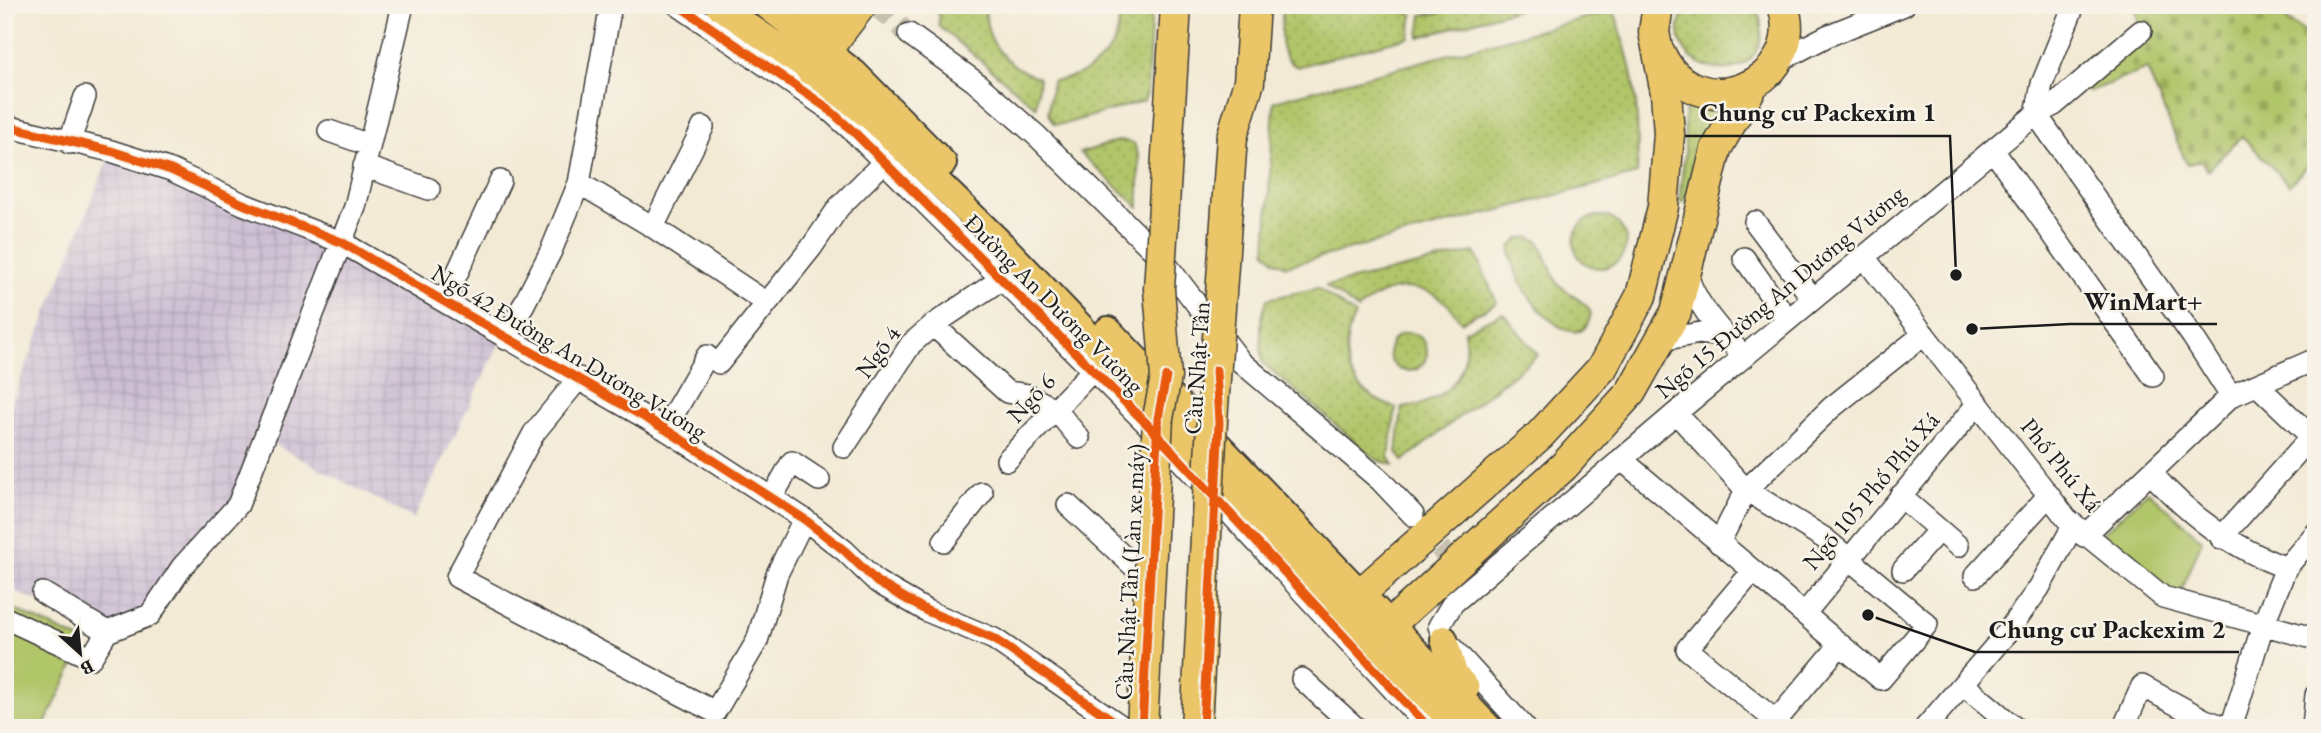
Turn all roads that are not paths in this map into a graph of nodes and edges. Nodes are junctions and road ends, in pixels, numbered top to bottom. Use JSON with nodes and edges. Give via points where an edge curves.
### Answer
{"nodes":[{"id":1,"x":403,"y":5,"type":"edge"},
{"id":2,"x":611,"y":5,"type":"edge"},
{"id":3,"x":678,"y":5,"type":"edge"},
{"id":4,"x":718,"y":5,"type":"edge"},
{"id":5,"x":765,"y":5,"type":"edge"},
{"id":6,"x":827,"y":5,"type":"edge"},
{"id":7,"x":861,"y":5,"type":"edge"},
{"id":8,"x":1176,"y":5,"type":"edge"},
{"id":9,"x":1189,"y":5,"type":"edge"},
{"id":10,"x":1241,"y":5,"type":"edge"},
{"id":11,"x":1254,"y":5,"type":"edge"},
{"id":12,"x":1783,"y":5,"type":"edge"},
{"id":13,"x":1904,"y":5,"type":"edge"},
{"id":14,"x":2074,"y":5,"type":"edge"},
{"id":15,"x":1654,"y":19,"type":"edge"},
{"id":16,"x":2141,"y":31,"type":"dead end"},
{"id":17,"x":909,"y":34,"type":"tunnel mouth"},
{"id":18,"x":808,"y":52,"type":"junction"},
{"id":19,"x":1777,"y":62,"type":"junction"},
{"id":20,"x":1753,"y":86,"type":"junction"},
{"id":21,"x":85,"y":97,"type":"dead end"},
{"id":22,"x":2036,"y":114,"type":"junction"},
{"id":23,"x":5,"y":126,"type":"edge"},
{"id":24,"x":704,"y":127,"type":"dead end"},
{"id":25,"x":329,"y":131,"type":"dead end"},
{"id":26,"x":1232,"y":136,"type":"junction"},
{"id":27,"x":69,"y":143,"type":"junction"},
{"id":28,"x":369,"y":145,"type":"junction"},
{"id":29,"x":1993,"y":150,"type":"junction"},
{"id":30,"x":883,"y":163,"type":"junction"},
{"id":31,"x":364,"y":166,"type":"junction"},
{"id":32,"x":500,"y":181,"type":"dead end"},
{"id":33,"x":579,"y":183,"type":"junction"},
{"id":34,"x":429,"y":188,"type":"dead end"},
{"id":35,"x":1755,"y":222,"type":"dead end"},
{"id":36,"x":653,"y":227,"type":"junction"},
{"id":37,"x":341,"y":242,"type":"junction"},
{"id":38,"x":1864,"y":257,"type":"junction"},
{"id":39,"x":1744,"y":258,"type":"dead end"},
{"id":40,"x":1686,"y":271,"type":"junction"},
{"id":41,"x":1003,"y":278,"type":"junction"},
{"id":42,"x":445,"y":299,"type":"junction"},
{"id":43,"x":1813,"y":299,"type":"junction"},
{"id":44,"x":767,"y":303,"type":"junction"},
{"id":45,"x":1788,"y":320,"type":"junction"},
{"id":46,"x":933,"y":325,"type":"junction"},
{"id":47,"x":1924,"y":334,"type":"junction"},
{"id":48,"x":1727,"y":337,"type":"junction"},
{"id":49,"x":506,"y":339,"type":"junction"},
{"id":50,"x":1661,"y":340,"type":"junction"},
{"id":51,"x":1744,"y":357,"type":"junction"},
{"id":52,"x":2316,"y":359,"type":"edge"},
{"id":53,"x":1092,"y":370,"type":"junction"},
{"id":54,"x":1216,"y":370,"type":"junction"},
{"id":55,"x":2153,"y":376,"type":"dead end"},
{"id":56,"x":1166,"y":377,"type":"junction"},
{"id":57,"x":579,"y":378,"type":"junction"},
{"id":58,"x":2257,"y":385,"type":"junction"},
{"id":59,"x":2231,"y":396,"type":"junction"},
{"id":60,"x":1978,"y":403,"type":"junction"},
{"id":61,"x":1056,"y":410,"type":"junction"},
{"id":62,"x":1676,"y":412,"type":"junction"},
{"id":63,"x":665,"y":429,"type":"junction"},
{"id":64,"x":1156,"y":433,"type":"junction"},
{"id":65,"x":1079,"y":438,"type":"dead end"},
{"id":66,"x":2313,"y":439,"type":"edge"},
{"id":67,"x":844,"y":447,"type":"dead end"},
{"id":68,"x":1007,"y":460,"type":"dead end"},
{"id":69,"x":1621,"y":460,"type":"junction"},
{"id":70,"x":2151,"y":473,"type":"junction"},
{"id":71,"x":820,"y":480,"type":"dead end"},
{"id":72,"x":1746,"y":491,"type":"junction"},
{"id":73,"x":982,"y":494,"type":"dead end"},
{"id":74,"x":2049,"y":495,"type":"junction"},
{"id":75,"x":1899,"y":496,"type":"junction"},
{"id":76,"x":772,"y":498,"type":"junction"},
{"id":77,"x":1068,"y":505,"type":"dead end"},
{"id":78,"x":1413,"y":515,"type":"tunnel mouth"},
{"id":79,"x":804,"y":519,"type":"junction"},
{"id":80,"x":1939,"y":530,"type":"junction"},
{"id":81,"x":2079,"y":531,"type":"junction"},
{"id":82,"x":2316,"y":533,"type":"edge"},
{"id":83,"x":2221,"y":538,"type":"junction"},
{"id":84,"x":944,"y":541,"type":"dead end"},
{"id":85,"x":1719,"y":543,"type":"junction"},
{"id":86,"x":1958,"y":547,"type":"dead end"},
{"id":87,"x":1848,"y":558,"type":"junction"},
{"id":88,"x":2286,"y":568,"type":"junction"},
{"id":89,"x":1903,"y":570,"type":"dead end"},
{"id":90,"x":1753,"y":571,"type":"junction"},
{"id":91,"x":1142,"y":573,"type":"junction"},
{"id":92,"x":1975,"y":576,"type":"dead end"},
{"id":93,"x":43,"y":593,"type":"dead end"},
{"id":94,"x":1352,"y":600,"type":"junction"},
{"id":95,"x":1805,"y":613,"type":"junction"},
{"id":96,"x":5,"y":618,"type":"edge"},
{"id":97,"x":2263,"y":625,"type":"junction"},
{"id":98,"x":107,"y":632,"type":"junction"},
{"id":99,"x":1382,"y":632,"type":"junction"},
{"id":100,"x":1444,"y":639,"type":"junction"},
{"id":101,"x":2316,"y":639,"type":"edge"},
{"id":102,"x":1840,"y":645,"type":"junction"},
{"id":103,"x":1302,"y":679,"type":"dead end"},
{"id":104,"x":1964,"y":684,"type":"junction"},
{"id":105,"x":2316,"y":695,"type":"edge"},
{"id":106,"x":2126,"y":722,"type":"dead end"},
{"id":107,"x":2204,"y":724,"type":"edge"},
{"id":108,"x":1472,"y":725,"type":"edge"},
{"id":109,"x":1127,"y":727,"type":"edge"},
{"id":110,"x":1149,"y":728,"type":"edge"},
{"id":111,"x":1196,"y":728,"type":"edge"},
{"id":112,"x":1203,"y":728,"type":"edge"},
{"id":113,"x":1356,"y":728,"type":"edge"},
{"id":114,"x":1429,"y":728,"type":"edge"},
{"id":115,"x":1525,"y":728,"type":"edge"},
{"id":116,"x":1925,"y":728,"type":"edge"},
{"id":117,"x":2015,"y":728,"type":"edge"},
{"id":118,"x":2228,"y":728,"type":"edge"},
{"id":119,"x":2234,"y":728,"type":"edge"},
{"id":120,"x":2313,"y":728,"type":"edge"}],
"edges":[{"from":1,"to":28,"type":"street"},
{"from":2,"to":33,"type":"street"},
{"from":3,"to":30,"type":"street","name":"Đường An Dương Vương","via":[[826,107]]},
{"from":4,"to":18,"type":"main road","name":"Đường An Dương Vương"},
{"from":5,"to":18,"type":"main road","name":"Đường An Dương Vương"},
{"from":6,"to":18,"type":"highway"},
{"from":7,"to":18,"type":"highway"},
{"from":8,"to":56,"type":"highway","bridge":true,"via":[[1159,289]]},
{"from":9,"to":56,"type":"highway","name":"Cầu Nhật Tân","bridge":true},
{"from":10,"to":26,"type":"highway","name":"Cầu Nhật Tân"},
{"from":11,"to":26,"type":"highway","via":[[1249,82]]},
{"from":12,"to":19,"type":"highway","via":[[1787,31]]},
{"from":13,"to":19,"type":"street"},
{"from":14,"to":22,"type":"street","via":[[2042,83]]},
{"from":15,"to":20,"type":"highway","via":[[1671,72],[1693,88],[1723,93]]},
{"from":15,"to":94,"type":"highway","via":[[1669,134],[1664,207],[1641,296],[1602,368],[1540,435]]},
{"from":16,"to":22,"type":"street","name":"Ngõ 15 Đường An Dương Vương","via":[[2054,105]]},
{"from":17,"to":78,"type":"street","via":[[974,81],[1037,136],[1162,259],[1241,362],[1380,480]]},
{"from":18,"to":94,"type":"main road","name":"Đường An Dương Vương","via":[[1007,250],[1227,480]]},
{"from":19,"to":20,"type":"highway"},
{"from":20,"to":40,"type":"highway","via":[[1716,149]]},
{"from":21,"to":27,"type":"street"},
{"from":22,"to":29,"type":"street","name":"Ngõ 15 Đường An Dương Vương"},
{"from":22,"to":59,"type":"street"},
{"from":23,"to":27,"type":"street","name":"Ngõ 42 Đường An Dương Vương"},
{"from":24,"to":36,"type":"street"},
{"from":25,"to":28,"type":"street"},
{"from":26,"to":54,"type":"highway","name":"Cầu Nhật Tân","bridge":true},
{"from":27,"to":37,"type":"street","name":"Ngõ 42 Đường An Dương Vương","via":[[171,170]]},
{"from":28,"to":31,"type":"street"},
{"from":29,"to":38,"type":"street","name":"Ngõ 15 Đường An Dương Vương"},
{"from":29,"to":55,"type":"street"},
{"from":30,"to":41,"type":"street","name":"Đường An Dương Vương"},
{"from":30,"to":44,"type":"street","via":[[839,207]]},
{"from":31,"to":34,"type":"street"},
{"from":31,"to":37,"type":"street"},
{"from":32,"to":42,"type":"street"},
{"from":33,"to":36,"type":"street"},
{"from":33,"to":49,"type":"street"},
{"from":35,"to":43,"type":"street"},
{"from":36,"to":44,"type":"street"},
{"from":37,"to":42,"type":"street","name":"Ngõ 42 Đường An Dương Vương"},
{"from":37,"to":98,"type":"street","via":[[238,505],[181,567],[150,615]]},
{"from":38,"to":43,"type":"street","name":"Ngõ 15 Đường An Dương Vương"},
{"from":38,"to":47,"type":"street","name":"Phố Phú Xá"},
{"from":39,"to":45,"type":"street"},
{"from":40,"to":48,"type":"street","via":[[1702,304]]},
{"from":40,"to":50,"type":"highway","via":[[1676,313]]},
{"from":41,"to":46,"type":"street","name":"Ngõ 4"},
{"from":41,"to":53,"type":"street","name":"Đường An Dương Vương"},
{"from":42,"to":49,"type":"street","name":"Ngõ 42 Đường An Dương Vương"},
{"from":43,"to":45,"type":"street","name":"Ngõ 15 Đường An Dương Vương"},
{"from":44,"to":63,"type":"street","via":[[713,359]]},
{"from":45,"to":51,"type":"street","name":"Ngõ 15 Đường An Dương Vương"},
{"from":46,"to":61,"type":"street","via":[[1007,392],[1028,395]]},
{"from":46,"to":67,"type":"street","name":"Ngõ 4","via":[[911,344]]},
{"from":47,"to":60,"type":"street","name":"Phố Phú Xá"},
{"from":47,"to":72,"type":"street","via":[[1831,408]]},
{"from":48,"to":50,"type":"street","via":[[1699,333]]},
{"from":48,"to":51,"type":"street"},
{"from":49,"to":57,"type":"street","name":"Ngõ 42 Đường An Dương Vương"},
{"from":50,"to":99,"type":"highway","via":[[1631,392],[1564,466]]},
{"from":51,"to":62,"type":"street","name":"Ngõ 15 Đường An Dương Vương"},
{"from":52,"to":58,"type":"street"},
{"from":53,"to":61,"type":"street","name":"Ngõ 6"},
{"from":53,"to":64,"type":"street","name":"Đường An Dương Vương"},
{"from":54,"to":111,"type":"highway","name":"Cầu Nhật Tân","bridge":true},
{"from":54,"to":112,"type":"highway","bridge":true,"via":[[1219,423]]},
{"from":56,"to":109,"type":"highway","name":"Cầu Nhật Tân (Làn xe máy)","bridge":true},
{"from":56,"to":110,"type":"highway","name":"Cầu Nhật Tân","bridge":true},
{"from":57,"to":63,"type":"street","name":"Ngõ 42 Đường An Dương Vương"},
{"from":57,"to":79,"type":"street","via":[[534,433],[457,577],[715,712],[757,641],[778,574]]},
{"from":58,"to":59,"type":"street"},
{"from":58,"to":66,"type":"street"},
{"from":59,"to":70,"type":"street"},
{"from":60,"to":74,"type":"street","name":"Phố Phú Xá"},
{"from":60,"to":75,"type":"street","name":"Ngõ 105 Phố Phú Xá"},
{"from":61,"to":65,"type":"street"},
{"from":61,"to":68,"type":"street","name":"Ngõ 6"},
{"from":62,"to":69,"type":"street","name":"Ngõ 15 Đường An Dương Vương"},
{"from":62,"to":72,"type":"street"},
{"from":63,"to":76,"type":"street","name":"Ngõ 42 Đường An Dương Vương"},
{"from":64,"to":91,"type":"street"},
{"from":64,"to":114,"type":"street","name":"Đường An Dương Vương"},
{"from":66,"to":83,"type":"street"},
{"from":69,"to":85,"type":"street"},
{"from":69,"to":100,"type":"street","name":"Ngõ 15 Đường An Dương Vương","via":[[1467,582],[1440,626]]},
{"from":70,"to":81,"type":"street"},
{"from":70,"to":83,"type":"street","via":[[2181,506]]},
{"from":71,"to":76,"type":"street","via":[[792,462]]},
{"from":72,"to":85,"type":"street"},
{"from":72,"to":87,"type":"street","via":[[1824,538]]},
{"from":73,"to":84,"type":"street"},
{"from":74,"to":81,"type":"street","name":"Phố Phú Xá"},
{"from":74,"to":92,"type":"street"},
{"from":75,"to":80,"type":"street"},
{"from":75,"to":87,"type":"street","name":"Ngõ 105 Phố Phú Xá"},
{"from":76,"to":79,"type":"street","name":"Ngõ 42 Đường An Dương Vương"},
{"from":77,"to":91,"type":"street"},
{"from":79,"to":109,"type":"street","name":"Ngõ 42 Đường An Dương Vương","via":[[877,582],[927,611],[994,639]]},
{"from":80,"to":86,"type":"street"},
{"from":80,"to":89,"type":"street"},
{"from":81,"to":97,"type":"street","name":"Phố Phú Xá","via":[[2163,597]]},
{"from":81,"to":104,"type":"street"},
{"from":82,"to":88,"type":"street"},
{"from":83,"to":88,"type":"street"},
{"from":85,"to":90,"type":"street"},
{"from":87,"to":95,"type":"street","name":"Ngõ 105 Phố Phú Xá"},
{"from":87,"to":102,"type":"street","via":[[1927,624],[1881,680]]},
{"from":88,"to":97,"type":"street"},
{"from":90,"to":95,"type":"street"},
{"from":90,"to":102,"type":"street","via":[[1687,649],[1776,721]]},
{"from":91,"to":109,"type":"street"},
{"from":93,"to":98,"type":"street"},
{"from":94,"to":99,"type":"main road","name":"Đường An Dương Vương"},
{"from":95,"to":102,"type":"street"},
{"from":96,"to":98,"type":"street","via":[[91,658]]},
{"from":97,"to":101,"type":"street","name":"Phố Phú Xá"},
{"from":97,"to":119,"type":"street"},
{"from":99,"to":108,"type":"main road","name":"Đường An Dương Vương"},
{"from":100,"to":108,"type":"main road","via":[[1454,674],[1468,691]]},
{"from":100,"to":115,"type":"street"},
{"from":103,"to":113,"type":"street"},
{"from":104,"to":116,"type":"street"},
{"from":104,"to":117,"type":"street"},
{"from":105,"to":120,"type":"street"},
{"from":106,"to":107,"type":"street","via":[[2142,686]]},
{"from":107,"to":118,"type":"street"}]}
